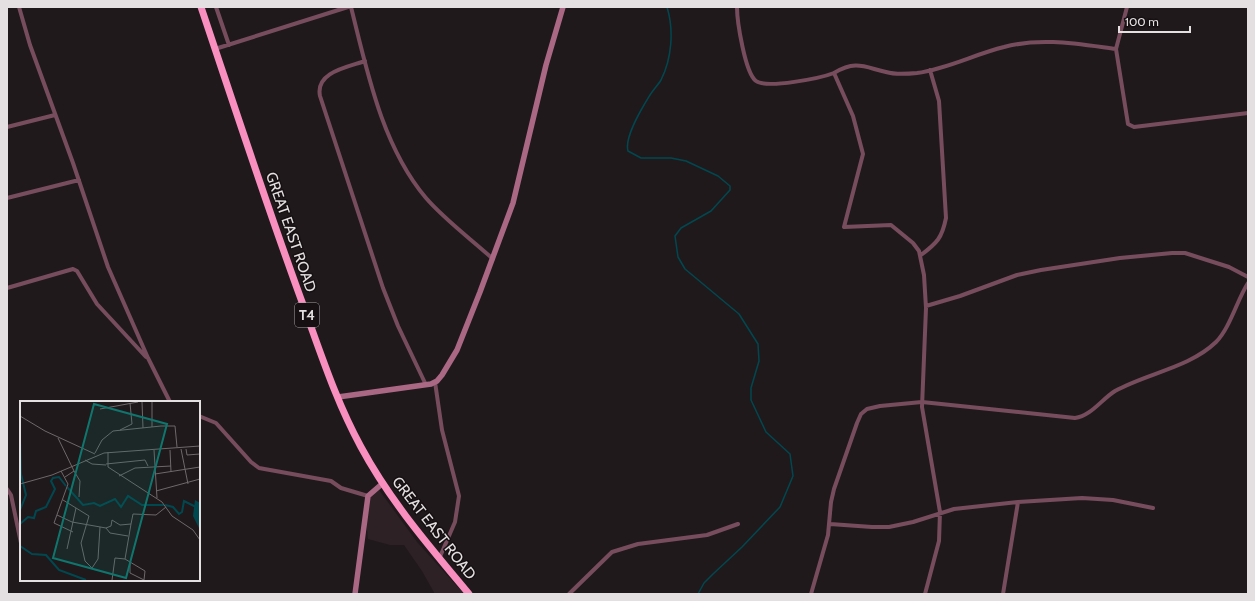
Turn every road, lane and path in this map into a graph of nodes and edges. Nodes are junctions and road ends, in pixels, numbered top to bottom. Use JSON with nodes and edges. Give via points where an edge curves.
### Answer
{"nodes":[{"id":1,"x":19,"y":7,"type":"edge"},
{"id":2,"x":201,"y":7,"type":"edge"},
{"id":3,"x":216,"y":7,"type":"edge"},
{"id":4,"x":349,"y":7,"type":"edge"},
{"id":5,"x":563,"y":7,"type":"edge"},
{"id":6,"x":737,"y":7,"type":"edge"},
{"id":7,"x":1127,"y":7,"type":"edge"},
{"id":8,"x":229,"y":45,"type":"junction"},
{"id":9,"x":215,"y":49,"type":"junction"},
{"id":10,"x":1116,"y":49,"type":"junction"},
{"id":11,"x":364,"y":61,"type":"junction"},
{"id":12,"x":930,"y":70,"type":"junction"},
{"id":13,"x":834,"y":73,"type":"junction"},
{"id":14,"x":1248,"y":113,"type":"edge"},
{"id":15,"x":55,"y":115,"type":"junction"},
{"id":16,"x":7,"y":127,"type":"edge"},
{"id":17,"x":79,"y":180,"type":"junction"},
{"id":18,"x":7,"y":198,"type":"edge"},
{"id":19,"x":921,"y":255,"type":"junction"},
{"id":20,"x":493,"y":259,"type":"junction"},
{"id":21,"x":1248,"y":277,"type":"edge"},
{"id":22,"x":1248,"y":283,"type":"edge"},
{"id":23,"x":7,"y":288,"type":"edge"},
{"id":24,"x":926,"y":306,"type":"junction"},
{"id":25,"x":148,"y":358,"type":"junction"},
{"id":26,"x":435,"y":382,"type":"junction"},
{"id":27,"x":426,"y":385,"type":"junction"},
{"id":28,"x":338,"y":398,"type":"junction"},
{"id":29,"x":170,"y":401,"type":"edge"},
{"id":30,"x":922,"y":402,"type":"junction"},
{"id":31,"x":200,"y":416,"type":"edge"},
{"id":32,"x":382,"y":483,"type":"junction"},
{"id":33,"x":7,"y":489,"type":"edge"},
{"id":34,"x":368,"y":496,"type":"junction"},
{"id":35,"x":1018,"y":502,"type":"junction"},
{"id":36,"x":1153,"y":508,"type":"dead end"},
{"id":37,"x":940,"y":512,"type":"junction"},
{"id":38,"x":738,"y":524,"type":"dead end"},
{"id":39,"x":830,"y":524,"type":"junction"},
{"id":40,"x":20,"y":539,"type":"edge"},
{"id":41,"x":439,"y":559,"type":"junction"},
{"id":42,"x":355,"y":594,"type":"edge"},
{"id":43,"x":469,"y":594,"type":"edge"},
{"id":44,"x":569,"y":594,"type":"edge"},
{"id":45,"x":811,"y":594,"type":"edge"},
{"id":46,"x":925,"y":594,"type":"edge"},
{"id":47,"x":1003,"y":594,"type":"edge"}],
"edges":[{"from":1,"to":15,"type":"street"},
{"from":2,"to":9,"type":"highway","name":"GREAT EAST ROAD","number":"T4"},
{"from":3,"to":8,"type":"street"},
{"from":4,"to":8,"type":"street"},
{"from":4,"to":11,"type":"street"},
{"from":5,"to":20,"type":"street","via":[[546,65],[520,177]]},
{"from":6,"to":13,"type":"street","via":[[742,45],[752,76],[757,82],[764,84],[803,81]]},
{"from":7,"to":10,"type":"street"},
{"from":8,"to":9,"type":"street"},
{"from":9,"to":28,"type":"highway","name":"GREAT EAST ROAD","number":"T4","via":[[281,245]]},
{"from":10,"to":12,"type":"street","via":[[1055,41],[1033,42],[1003,47]]},
{"from":10,"to":14,"type":"street","via":[[1124,107],[1130,126]]},
{"from":11,"to":20,"type":"street","via":[[382,118],[410,176],[438,210]]},
{"from":11,"to":27,"type":"street","via":[[325,77],[319,87],[320,96],[383,288]]},
{"from":12,"to":13,"type":"street","via":[[893,74],[856,65]]},
{"from":12,"to":19,"type":"street","via":[[939,100],[946,218],[939,240]]},
{"from":13,"to":19,"type":"street","via":[[855,123],[863,154],[844,227],[891,225],[913,243]]},
{"from":15,"to":16,"type":"street"},
{"from":15,"to":17,"type":"street"},
{"from":17,"to":18,"type":"street"},
{"from":17,"to":25,"type":"street","via":[[108,267]]},
{"from":19,"to":24,"type":"street"},
{"from":20,"to":26,"type":"street","via":[[456,350],[445,371]]},
{"from":21,"to":24,"type":"street","via":[[1188,254],[1172,253],[1120,258],[1017,275]]},
{"from":22,"to":30,"type":"street","via":[[1221,334],[1211,346],[1185,362],[1114,392],[1082,416],[1075,418]]},
{"from":23,"to":25,"type":"street","via":[[73,269],[77,271],[97,304]]},
{"from":24,"to":30,"type":"street"},
{"from":25,"to":29,"type":"street"},
{"from":26,"to":27,"type":"street"},
{"from":26,"to":41,"type":"street","via":[[442,430],[459,496],[456,522]]},
{"from":27,"to":28,"type":"street"},
{"from":28,"to":32,"type":"highway","name":"GREAT EAST ROAD","number":"T4","via":[[353,432]]},
{"from":30,"to":37,"type":"street"},
{"from":30,"to":39,"type":"street","via":[[880,406],[867,409],[861,414],[834,489]]},
{"from":31,"to":34,"type":"street","via":[[216,423],[259,468],[331,481],[341,488]]},
{"from":32,"to":34,"type":"street"},
{"from":32,"to":41,"type":"highway","name":"GREAT EAST ROAD","number":"T4"},
{"from":33,"to":40,"type":"street"},
{"from":34,"to":42,"type":"street"},
{"from":35,"to":36,"type":"street","via":[[1092,498]]},
{"from":35,"to":37,"type":"street"},
{"from":35,"to":47,"type":"street"},
{"from":37,"to":39,"type":"street","via":[[889,527]]},
{"from":37,"to":46,"type":"street","via":[[939,542]]},
{"from":38,"to":44,"type":"street","via":[[707,535],[638,544],[612,552]]},
{"from":39,"to":45,"type":"street"},
{"from":41,"to":43,"type":"highway","name":"GREAT EAST ROAD","number":"T4"}]}
